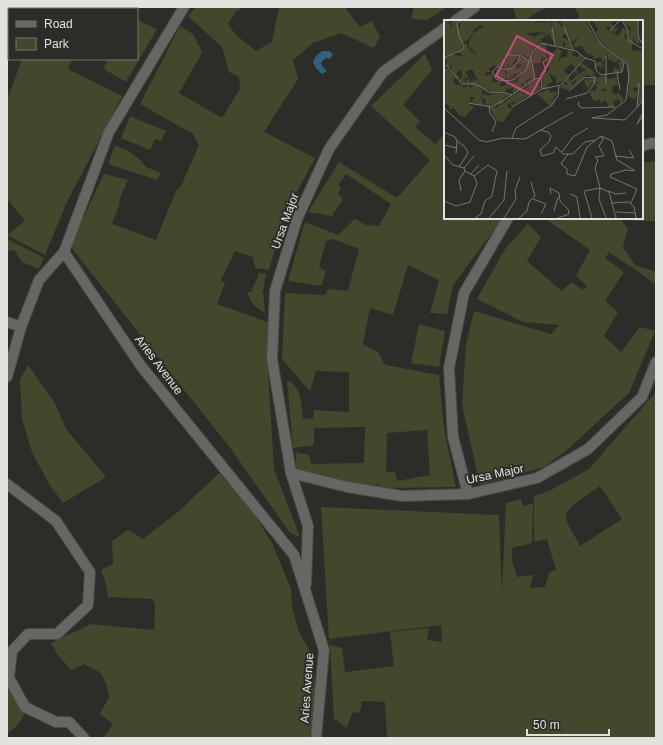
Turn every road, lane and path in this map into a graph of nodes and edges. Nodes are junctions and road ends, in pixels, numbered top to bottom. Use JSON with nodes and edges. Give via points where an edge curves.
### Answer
{"nodes":[{"id":1,"x":184,"y":7,"type":"edge"},
{"id":2,"x":475,"y":7,"type":"edge"},
{"id":3,"x":456,"y":20,"type":"edge"},
{"id":4,"x":444,"y":29,"type":"edge"},
{"id":5,"x":656,"y":144,"type":"edge"},
{"id":6,"x":643,"y":146,"type":"edge"},
{"id":7,"x":507,"y":219,"type":"edge"},
{"id":8,"x":64,"y":252,"type":"junction"},
{"id":9,"x":7,"y":322,"type":"edge"},
{"id":10,"x":21,"y":327,"type":"junction"},
{"id":11,"x":656,"y":362,"type":"edge"},
{"id":12,"x":7,"y":377,"type":"edge"},
{"id":13,"x":291,"y":473,"type":"junction"},
{"id":14,"x":7,"y":484,"type":"edge"},
{"id":15,"x":468,"y":494,"type":"junction"},
{"id":16,"x":306,"y":592,"type":"junction"},
{"id":17,"x":84,"y":738,"type":"edge"},
{"id":18,"x":316,"y":738,"type":"edge"}],
"edges":[{"from":1,"to":8,"type":"street","via":[[109,132]]},
{"from":2,"to":3,"type":"street"},
{"from":4,"to":13,"type":"street","name":"Ursa Major","via":[[383,72],[329,149],[297,219],[275,291],[272,359]]},
{"from":5,"to":6,"type":"street"},
{"from":7,"to":15,"type":"street","via":[[464,293],[449,368],[453,437]]},
{"from":8,"to":10,"type":"street","via":[[39,280]]},
{"from":8,"to":16,"type":"street","name":"Aries Avenue","via":[[141,366],[294,555]]},
{"from":9,"to":10,"type":"street"},
{"from":10,"to":12,"type":"street"},
{"from":11,"to":15,"type":"street","name":"Ursa Major","via":[[642,397],[588,449],[538,478]]},
{"from":13,"to":15,"type":"street","name":"Ursa Major","via":[[346,487],[402,496]]},
{"from":13,"to":16,"type":"street","name":"Ursa Major","via":[[308,526]]},
{"from":14,"to":17,"type":"street","via":[[56,521],[90,572],[88,604],[57,634],[28,634],[12,651],[9,678],[25,707],[56,722],[68,722]]},
{"from":16,"to":18,"type":"street","name":"Aries Avenue","via":[[324,650]]}]}
